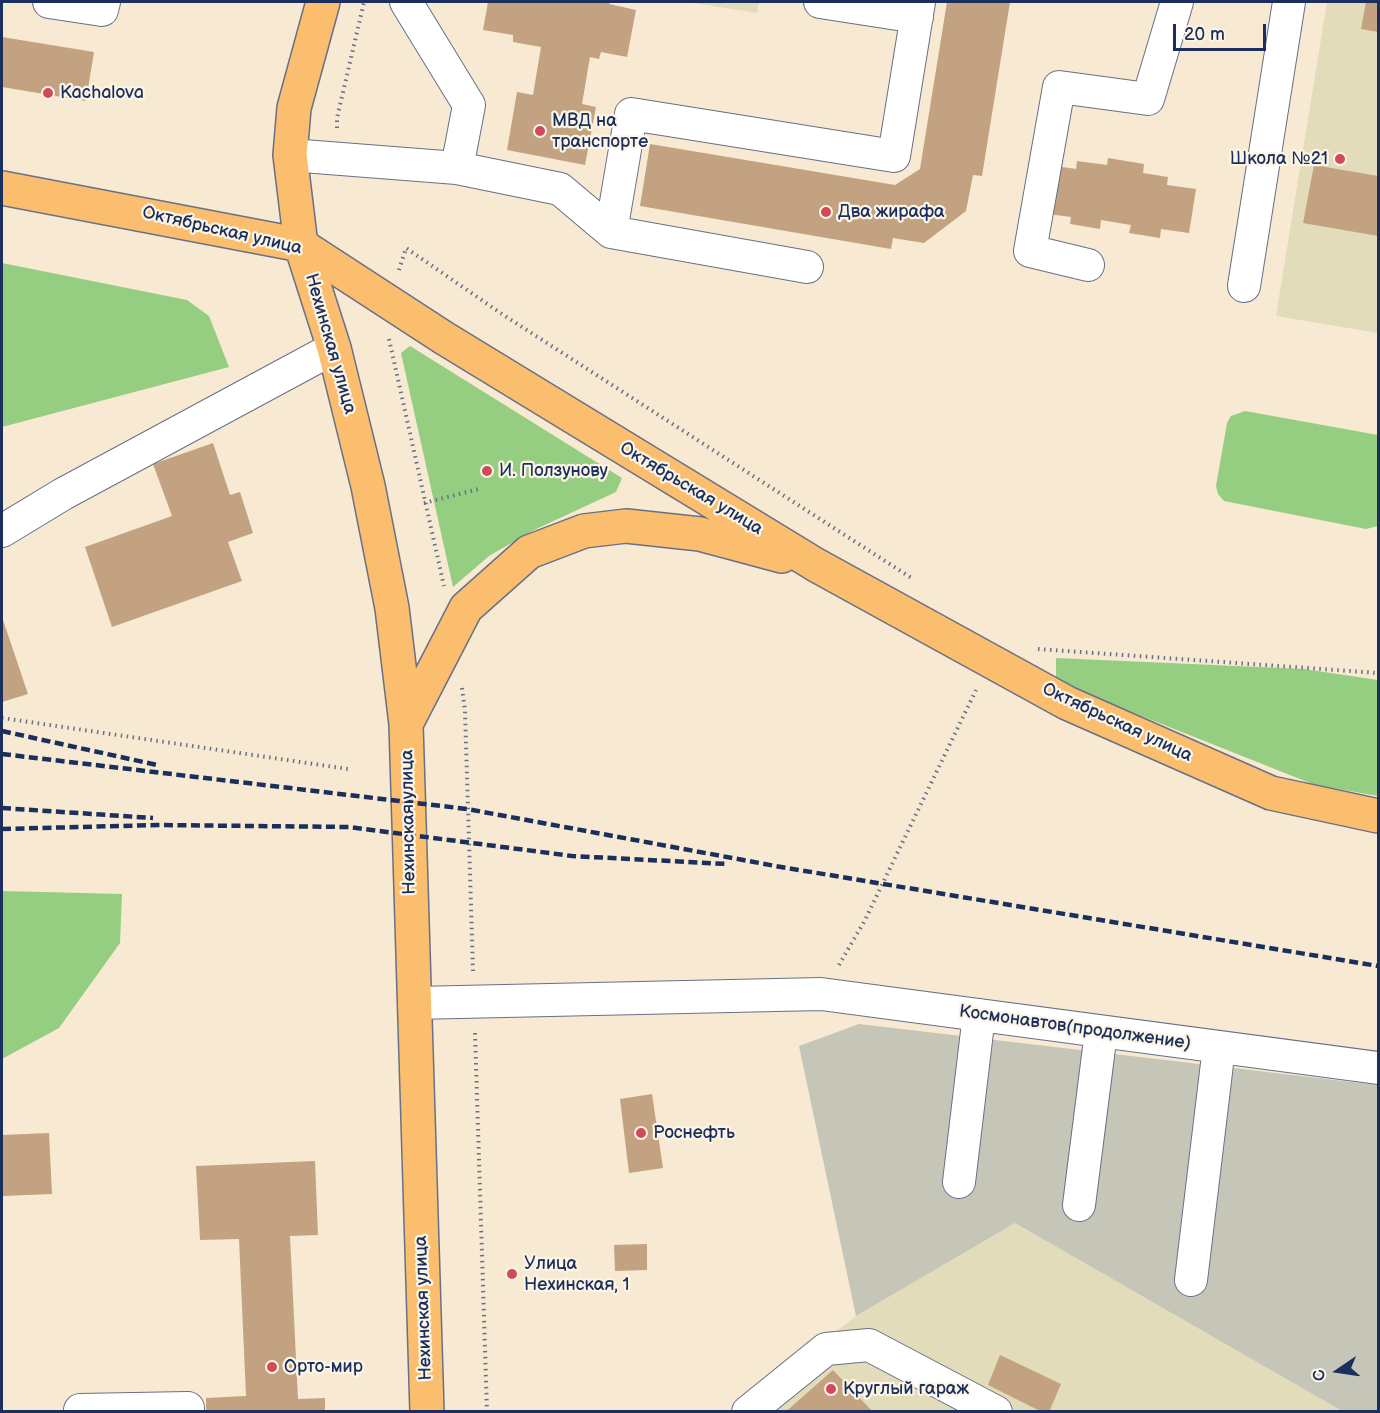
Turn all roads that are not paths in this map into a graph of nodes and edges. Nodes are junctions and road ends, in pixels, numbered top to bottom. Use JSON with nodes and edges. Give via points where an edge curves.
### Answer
{"nodes":[{"id":1,"x":49,"y":2,"type":"edge"},
{"id":2,"x":104,"y":2,"type":"edge"},
{"id":3,"x":323,"y":2,"type":"edge"},
{"id":4,"x":406,"y":2,"type":"edge"},
{"id":5,"x":820,"y":2,"type":"edge"},
{"id":6,"x":1177,"y":2,"type":"edge"},
{"id":7,"x":1289,"y":2,"type":"edge"},
{"id":8,"x":918,"y":9,"type":"edge"},
{"id":9,"x":290,"y":155,"type":"junction"},
{"id":10,"x":457,"y":168,"type":"junction"},
{"id":11,"x":2,"y":188,"type":"edge"},
{"id":12,"x":610,"y":232,"type":"junction"},
{"id":13,"x":302,"y":245,"type":"junction"},
{"id":14,"x":1088,"y":265,"type":"dead end"},
{"id":15,"x":807,"y":267,"type":"dead end"},
{"id":16,"x":1244,"y":286,"type":"dead end"},
{"id":17,"x":334,"y":348,"type":"junction"},
{"id":18,"x":2,"y":531,"type":"edge"},
{"id":19,"x":816,"y":565,"type":"junction"},
{"id":20,"x":406,"y":724,"type":"junction"},
{"id":21,"x":1378,"y":816,"type":"edge"},
{"id":22,"x":414,"y":1003,"type":"junction"},
{"id":23,"x":979,"y":1015,"type":"junction"},
{"id":24,"x":1101,"y":1032,"type":"junction"},
{"id":25,"x":1219,"y":1047,"type":"junction"},
{"id":26,"x":1378,"y":1068,"type":"edge"},
{"id":27,"x":959,"y":1182,"type":"dead end"},
{"id":28,"x":1078,"y":1206,"type":"dead end"},
{"id":29,"x":1191,"y":1280,"type":"dead end"},
{"id":30,"x":80,"y":1410,"type":"dead end"},
{"id":31,"x":188,"y":1412,"type":"edge"},
{"id":32,"x":427,"y":1412,"type":"edge"},
{"id":33,"x":748,"y":1412,"type":"edge"},
{"id":34,"x":996,"y":1412,"type":"edge"}],
"edges":[{"from":1,"to":2,"type":"lane","via":[[102,10]]},
{"from":3,"to":9,"type":"main road","name":"Нехинская улица","via":[[294,108]]},
{"from":4,"to":10,"type":"lane","via":[[469,105]]},
{"from":5,"to":8,"type":"lane"},
{"from":6,"to":14,"type":"lane","via":[[1148,99],[1059,87],[1030,250]]},
{"from":7,"to":16,"type":"lane"},
{"from":8,"to":12,"type":"lane","via":[[894,156],[631,114]]},
{"from":9,"to":10,"type":"lane"},
{"from":9,"to":13,"type":"main road","name":"Нехинская улица"},
{"from":10,"to":12,"type":"lane","via":[[560,189]]},
{"from":11,"to":13,"type":"main road","name":"Октябрьская улица"},
{"from":12,"to":15,"type":"lane"},
{"from":13,"to":17,"type":"main road","name":"Нехинская улица"},
{"from":13,"to":19,"type":"main road","name":"Октябрьская улица"},
{"from":17,"to":18,"type":"lane"},
{"from":17,"to":20,"type":"main road","name":"Нехинская улица","via":[[368,486],[392,608]]},
{"from":19,"to":20,"type":"main road","via":[[700,534],[626,526],[584,531],[529,552],[466,608]]},
{"from":19,"to":21,"type":"main road","name":"Октябрьская улица","via":[[1066,703],[1271,793]]},
{"from":20,"to":22,"type":"main road","name":"Нехинская улица"},
{"from":22,"to":23,"type":"lane","name":"Космонавтов(продолжение)","via":[[821,994]]},
{"from":22,"to":32,"type":"main road","name":"Нехинская улица"},
{"from":23,"to":24,"type":"lane","name":"Космонавтов(продолжение)"},
{"from":23,"to":27,"type":"lane"},
{"from":24,"to":25,"type":"lane","name":"Космонавтов(продолжение)"},
{"from":24,"to":28,"type":"lane"},
{"from":25,"to":26,"type":"lane","name":"Космонавтов(продолжение)"},
{"from":25,"to":29,"type":"lane"},
{"from":30,"to":31,"type":"lane","via":[[188,1408]]},
{"from":33,"to":34,"type":"lane","via":[[826,1349],[869,1345]]}]}
